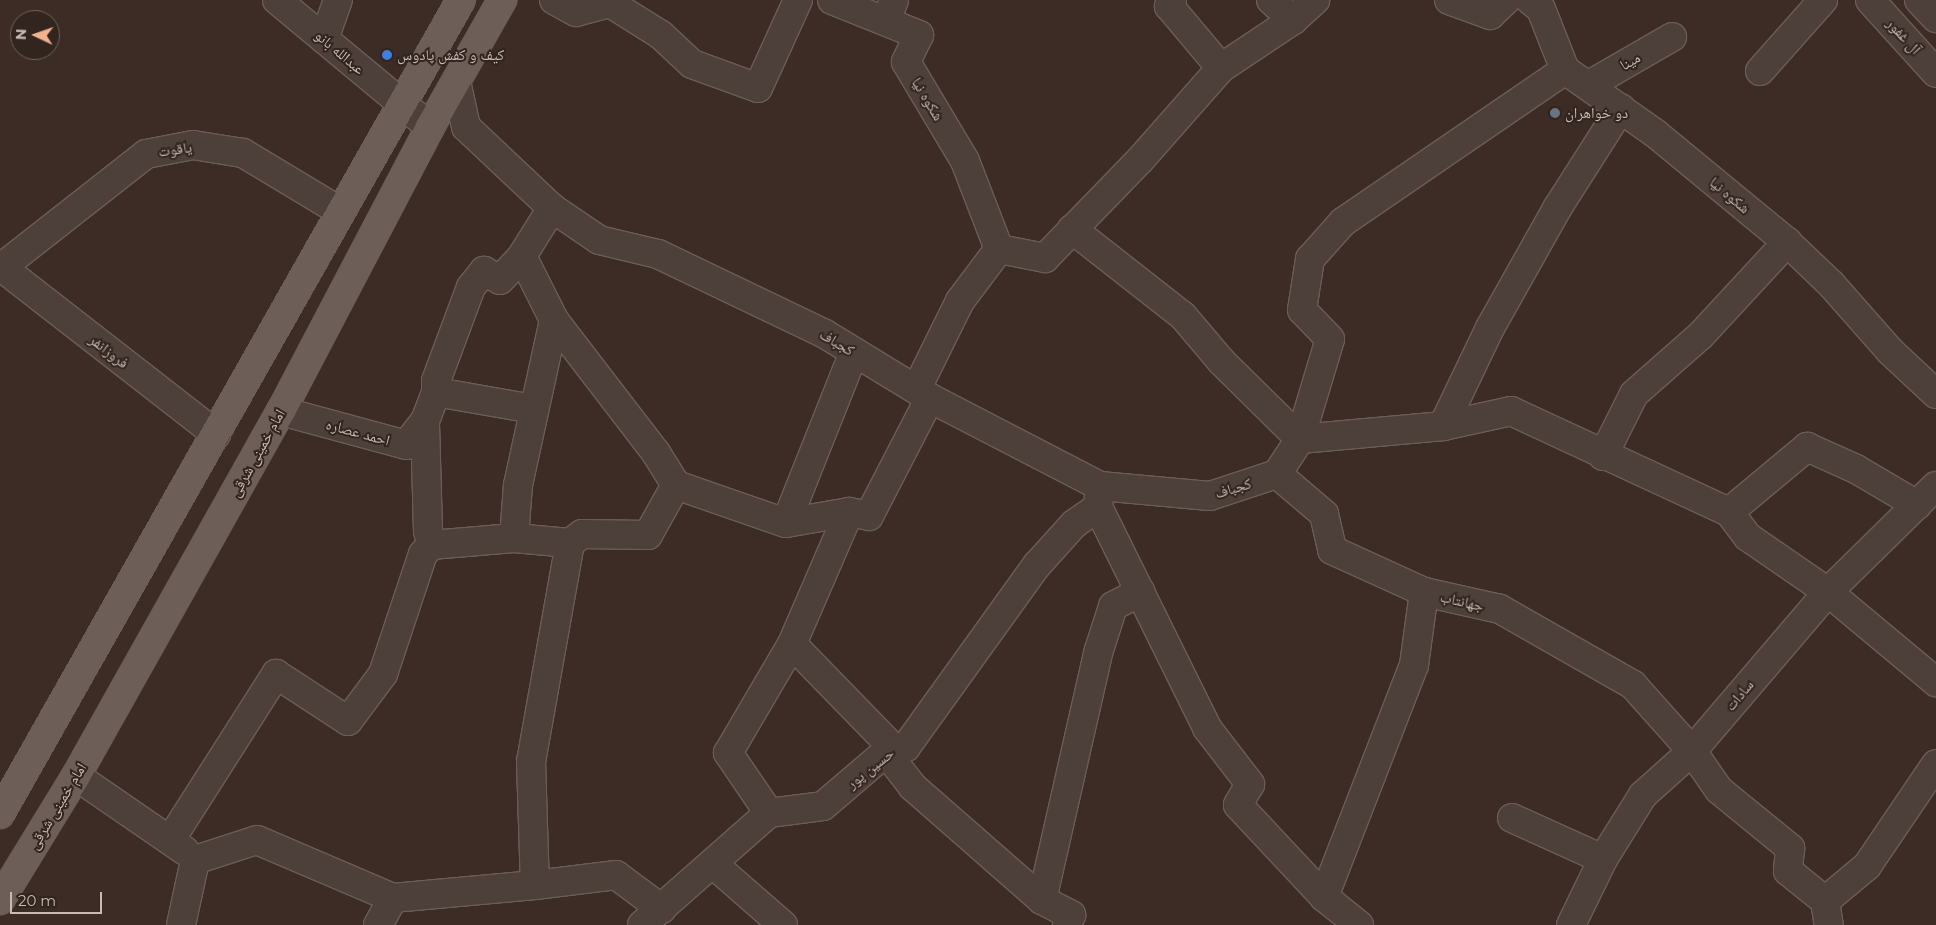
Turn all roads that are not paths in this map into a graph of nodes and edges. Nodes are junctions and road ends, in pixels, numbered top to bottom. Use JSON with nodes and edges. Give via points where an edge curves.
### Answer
{"nodes":[{"id":1,"x":277,"y":0,"type":"edge"},
{"id":2,"x":338,"y":0,"type":"edge"},
{"id":3,"x":461,"y":0,"type":"edge"},
{"id":4,"x":502,"y":0,"type":"edge"},
{"id":5,"x":554,"y":0,"type":"edge"},
{"id":6,"x":798,"y":0,"type":"edge"},
{"id":7,"x":832,"y":0,"type":"edge"},
{"id":8,"x":1172,"y":0,"type":"edge"},
{"id":9,"x":1270,"y":0,"type":"edge"},
{"id":10,"x":1315,"y":0,"type":"edge"},
{"id":11,"x":1449,"y":0,"type":"edge"},
{"id":12,"x":1506,"y":0,"type":"edge"},
{"id":13,"x":1823,"y":0,"type":"edge"},
{"id":14,"x":1870,"y":0,"type":"edge"},
{"id":15,"x":1919,"y":0,"type":"edge"},
{"id":16,"x":1542,"y":3,"type":"edge"},
{"id":17,"x":890,"y":11,"type":"edge"},
{"id":18,"x":1936,"y":18,"type":"edge"},
{"id":19,"x":1292,"y":20,"type":"junction"},
{"id":20,"x":1672,"y":37,"type":"dead end"},
{"id":21,"x":324,"y":39,"type":"junction"},
{"id":22,"x":1221,"y":68,"type":"junction"},
{"id":23,"x":1565,"y":70,"type":"junction"},
{"id":24,"x":1760,"y":71,"type":"dead end"},
{"id":25,"x":1936,"y":73,"type":"edge"},
{"id":26,"x":456,"y":81,"type":"junction"},
{"id":27,"x":1589,"y":85,"type":"junction"},
{"id":28,"x":403,"y":104,"type":"junction"},
{"id":29,"x":1621,"y":108,"type":"junction"},
{"id":30,"x":430,"y":127,"type":"junction"},
{"id":31,"x":552,"y":208,"type":"junction"},
{"id":32,"x":341,"y":212,"type":"junction"},
{"id":33,"x":1072,"y":230,"type":"junction"},
{"id":34,"x":1787,"y":242,"type":"junction"},
{"id":35,"x":999,"y":249,"type":"junction"},
{"id":36,"x":522,"y":256,"type":"junction"},
{"id":37,"x":1,"y":267,"type":"edge"},
{"id":38,"x":554,"y":320,"type":"junction"},
{"id":39,"x":854,"y":352,"type":"junction"},
{"id":40,"x":436,"y":392,"type":"junction"},
{"id":41,"x":924,"y":393,"type":"junction"},
{"id":42,"x":1936,"y":394,"type":"edge"},
{"id":43,"x":533,"y":409,"type":"junction"},
{"id":44,"x":281,"y":411,"type":"junction"},
{"id":45,"x":425,"y":421,"type":"junction"},
{"id":46,"x":1443,"y":426,"type":"junction"},
{"id":47,"x":216,"y":434,"type":"junction"},
{"id":48,"x":1300,"y":439,"type":"junction"},
{"id":49,"x":1602,"y":456,"type":"junction"},
{"id":50,"x":1278,"y":474,"type":"junction"},
{"id":51,"x":676,"y":485,"type":"junction"},
{"id":52,"x":1936,"y":486,"type":"edge"},
{"id":53,"x":1099,"y":496,"type":"junction"},
{"id":54,"x":1917,"y":505,"type":"junction"},
{"id":55,"x":850,"y":512,"type":"junction"},
{"id":56,"x":1729,"y":512,"type":"junction"},
{"id":57,"x":786,"y":523,"type":"junction"},
{"id":58,"x":514,"y":538,"type":"junction"},
{"id":59,"x":570,"y":543,"type":"junction"},
{"id":60,"x":431,"y":545,"type":"junction"},
{"id":61,"x":1141,"y":592,"type":"junction"},
{"id":62,"x":1424,"y":592,"type":"junction"},
{"id":63,"x":1828,"y":592,"type":"junction"},
{"id":64,"x":792,"y":644,"type":"junction"},
{"id":65,"x":1936,"y":682,"type":"edge"},
{"id":66,"x":892,"y":747,"type":"junction"},
{"id":67,"x":1692,"y":751,"type":"junction"},
{"id":68,"x":1936,"y":764,"type":"edge"},
{"id":69,"x":76,"y":776,"type":"junction"},
{"id":70,"x":769,"y":813,"type":"junction"},
{"id":71,"x":0,"y":814,"type":"edge"},
{"id":72,"x":1512,"y":818,"type":"dead end"},
{"id":73,"x":171,"y":839,"type":"junction"},
{"id":74,"x":1603,"y":859,"type":"junction"},
{"id":75,"x":195,"y":860,"type":"junction"},
{"id":76,"x":713,"y":864,"type":"junction"},
{"id":77,"x":536,"y":885,"type":"junction"},
{"id":78,"x":1324,"y":897,"type":"junction"},
{"id":79,"x":393,"y":898,"type":"junction"},
{"id":80,"x":0,"y":900,"type":"edge"},
{"id":81,"x":1042,"y":900,"type":"junction"},
{"id":82,"x":1827,"y":913,"type":"edge"},
{"id":83,"x":652,"y":917,"type":"edge"},
{"id":84,"x":182,"y":925,"type":"edge"},
{"id":85,"x":378,"y":925,"type":"edge"},
{"id":86,"x":783,"y":925,"type":"edge"},
{"id":87,"x":1067,"y":925,"type":"edge"},
{"id":88,"x":1359,"y":925,"type":"edge"},
{"id":89,"x":1572,"y":925,"type":"edge"}],
"edges":[{"from":1,"to":21,"type":"street","name":"عبدالله بانو"},
{"from":2,"to":21,"type":"street"},
{"from":3,"to":28,"type":"main road"},
{"from":4,"to":26,"type":"main road","name":"امام خمینی شرقی"},
{"from":5,"to":6,"type":"street","via":[[576,12],[610,3],[661,35],[692,64],[758,88]]},
{"from":7,"to":17,"type":"street","name":"شکوه نیا"},
{"from":8,"to":22,"type":"street","via":[[1169,6]]},
{"from":9,"to":19,"type":"street"},
{"from":10,"to":19,"type":"street"},
{"from":11,"to":12,"type":"street","via":[[1490,16]]},
{"from":13,"to":24,"type":"street"},
{"from":14,"to":25,"type":"street","name":"آل غفور"},
{"from":15,"to":18,"type":"street"},
{"from":16,"to":23,"type":"street"},
{"from":17,"to":35,"type":"street","name":"شکوه نیا","via":[[919,35],[906,62],[965,161]]},
{"from":19,"to":22,"type":"street"},
{"from":20,"to":27,"type":"street","name":"مینا"},
{"from":21,"to":28,"type":"street","name":"عبدالله بانو"},
{"from":22,"to":33,"type":"street"},
{"from":23,"to":27,"type":"street","name":"شکوه نیا"},
{"from":23,"to":48,"type":"street","via":[[1343,222],[1310,258],[1302,310],[1330,339]]},
{"from":26,"to":30,"type":"main road","name":"امام خمینی شرقی"},
{"from":26,"to":31,"type":"street","name":"کجباف","via":[[466,127]]},
{"from":27,"to":29,"type":"street","name":"شکوه نیا"},
{"from":28,"to":30,"type":"street","name":"عبدالله بانو"},
{"from":28,"to":32,"type":"main road"},
{"from":29,"to":34,"type":"street","name":"شکوه نیا"},
{"from":29,"to":46,"type":"street","via":[[1558,207],[1490,328]]},
{"from":30,"to":44,"type":"main road","name":"امام خمینی شرقی"},
{"from":31,"to":36,"type":"street"},
{"from":31,"to":39,"type":"street","name":"کجباف","via":[[599,240],[658,254],[825,334]]},
{"from":32,"to":37,"type":"street","name":"یاقوت","via":[[243,153],[193,145],[146,154]]},
{"from":32,"to":47,"type":"main road"},
{"from":33,"to":35,"type":"street","via":[[1044,258]]},
{"from":33,"to":48,"type":"street","via":[[1183,316],[1221,361]]},
{"from":34,"to":42,"type":"street","name":"شکوه نیا","via":[[1831,284],[1890,351]]},
{"from":34,"to":49,"type":"street","via":[[1700,335],[1634,394]]},
{"from":35,"to":41,"type":"street","via":[[960,301]]},
{"from":36,"to":38,"type":"street"},
{"from":36,"to":40,"type":"street","via":[[500,280],[484,271],[470,287],[436,381]]},
{"from":37,"to":47,"type":"street","name":"فروزانفر"},
{"from":38,"to":43,"type":"street"},
{"from":38,"to":51,"type":"street","via":[[656,453]]},
{"from":39,"to":41,"type":"street","name":"کجباف"},
{"from":39,"to":57,"type":"street"},
{"from":40,"to":43,"type":"street"},
{"from":40,"to":45,"type":"street"},
{"from":41,"to":53,"type":"street","name":"کجباف"},
{"from":41,"to":55,"type":"street","via":[[869,516]]},
{"from":43,"to":58,"type":"street","via":[[518,485]]},
{"from":44,"to":45,"type":"street","name":"احمد عصاره","via":[[406,445]]},
{"from":44,"to":69,"type":"main road","name":"امام خمینی شرقی"},
{"from":45,"to":60,"type":"street"},
{"from":46,"to":48,"type":"street"},
{"from":46,"to":49,"type":"street","via":[[1511,411]]},
{"from":47,"to":71,"type":"main road"},
{"from":48,"to":50,"type":"street"},
{"from":49,"to":56,"type":"street"},
{"from":50,"to":53,"type":"street","name":"کجباف","via":[[1210,496]]},
{"from":50,"to":62,"type":"street","name":"جهانتاب","via":[[1324,514],[1332,550]]},
{"from":51,"to":57,"type":"street"},
{"from":51,"to":59,"type":"street","via":[[648,535],[582,534]]},
{"from":52,"to":54,"type":"street","name":"سادات"},
{"from":53,"to":61,"type":"street"},
{"from":53,"to":66,"type":"street","name":"حسین پور","via":[[1037,565],[906,747]]},
{"from":54,"to":56,"type":"street","via":[[1856,469],[1807,447]]},
{"from":54,"to":63,"type":"street","name":"سادات"},
{"from":55,"to":57,"type":"street"},
{"from":55,"to":64,"type":"street"},
{"from":56,"to":63,"type":"street","via":[[1748,537]]},
{"from":58,"to":59,"type":"street"},
{"from":58,"to":60,"type":"street"},
{"from":59,"to":77,"type":"street","via":[[531,761]]},
{"from":60,"to":73,"type":"street","via":[[423,554],[383,674],[348,722],[276,674]]},
{"from":61,"to":78,"type":"street","via":[[1207,728],[1250,784],[1238,805]]},
{"from":61,"to":81,"type":"street","via":[[1113,606],[1099,650]]},
{"from":62,"to":67,"type":"street","name":"جهانتاب","via":[[1500,609],[1633,685]]},
{"from":62,"to":78,"type":"street","via":[[1414,665]]},
{"from":63,"to":65,"type":"street"},
{"from":63,"to":67,"type":"street","name":"سادات"},
{"from":64,"to":66,"type":"street"},
{"from":64,"to":70,"type":"street","via":[[728,753]]},
{"from":66,"to":70,"type":"street","name":"حسین پور","via":[[823,806]]},
{"from":66,"to":81,"type":"street","via":[[892,760],[913,787]]},
{"from":67,"to":74,"type":"street","name":"سادات","via":[[1643,795]]},
{"from":67,"to":82,"type":"street","name":"جهانتاب","via":[[1719,790],[1790,848],[1788,871]]},
{"from":68,"to":82,"type":"street","via":[[1867,866]]},
{"from":69,"to":73,"type":"street"},
{"from":69,"to":80,"type":"main road","name":"امام خمینی شرقی"},
{"from":70,"to":76,"type":"street"},
{"from":72,"to":74,"type":"street"},
{"from":73,"to":75,"type":"street"},
{"from":74,"to":89,"type":"street","name":"سادات"},
{"from":75,"to":79,"type":"street","via":[[257,840]]},
{"from":75,"to":84,"type":"street"},
{"from":76,"to":83,"type":"street"},
{"from":76,"to":86,"type":"street"},
{"from":77,"to":79,"type":"street"},
{"from":77,"to":83,"type":"street","via":[[616,875]]},
{"from":78,"to":88,"type":"street"},
{"from":79,"to":85,"type":"street"},
{"from":81,"to":87,"type":"street","via":[[1071,915]]}]}
